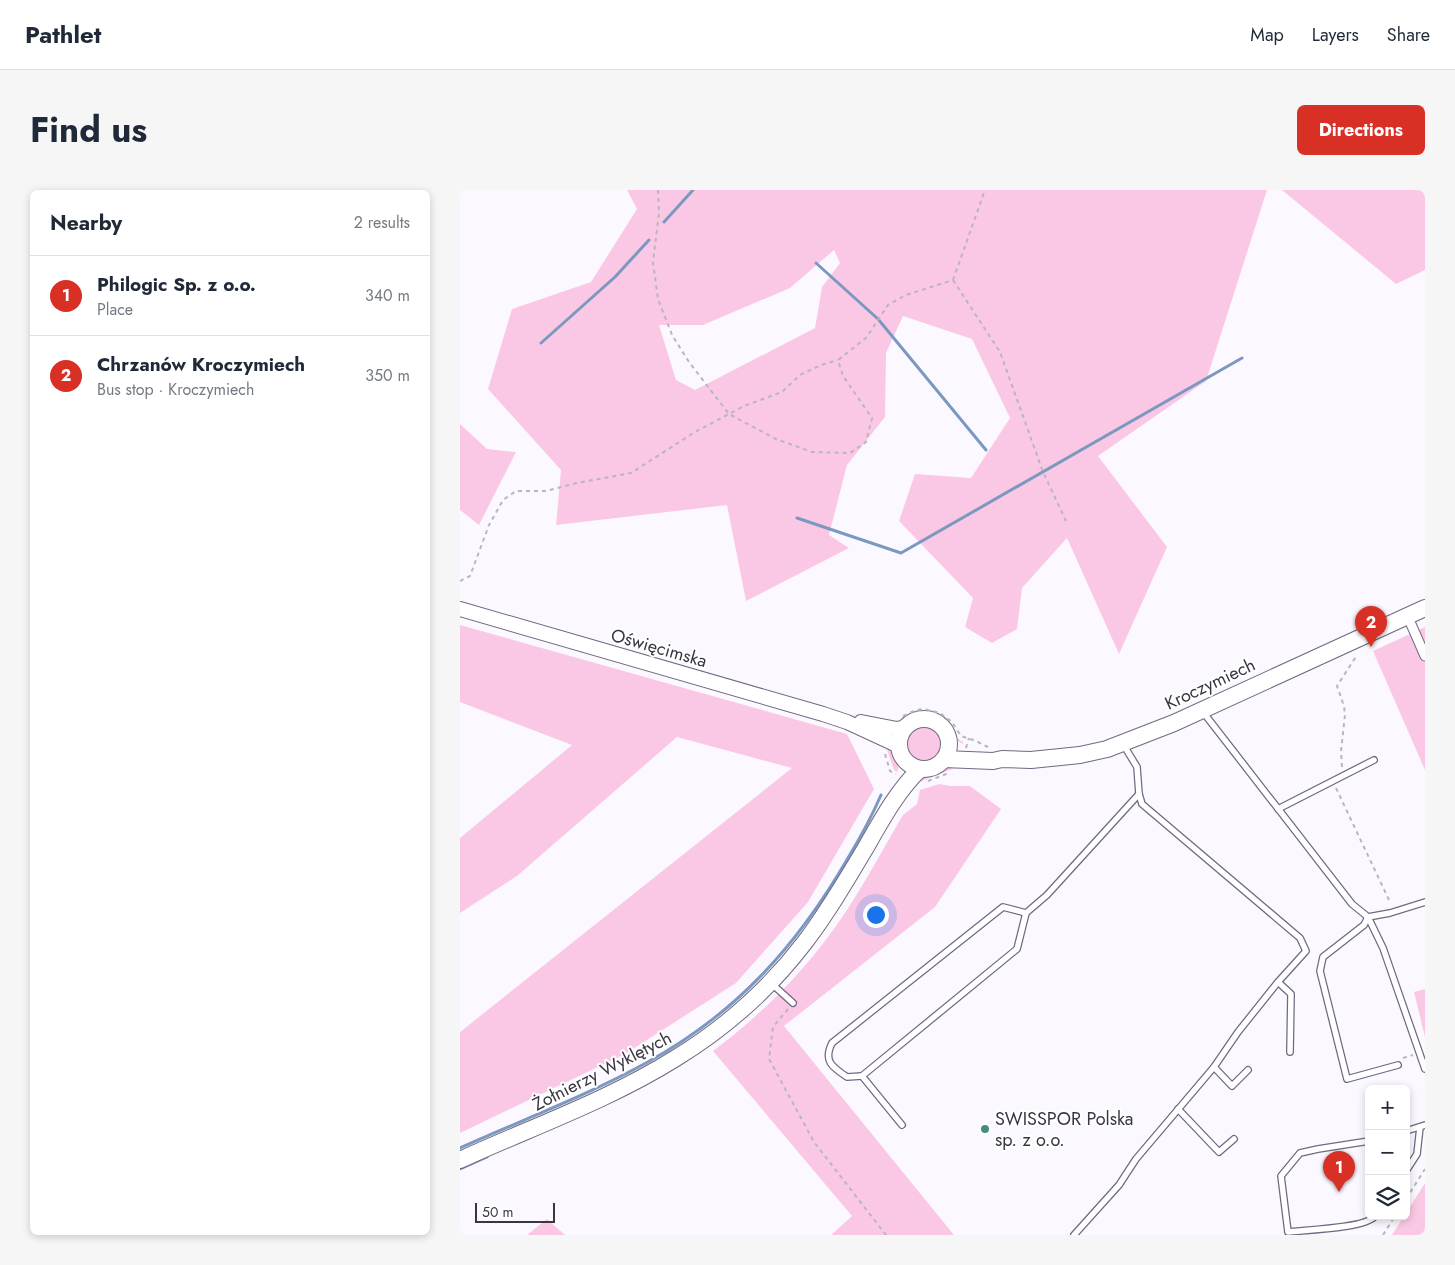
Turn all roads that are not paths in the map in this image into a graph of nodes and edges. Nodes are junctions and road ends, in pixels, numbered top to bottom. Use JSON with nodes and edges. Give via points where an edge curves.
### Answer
{"nodes":[{"id":1,"x":1425,"y":608,"type":"edge"},
{"id":2,"x":460,"y":609,"type":"edge"},
{"id":3,"x":1411,"y":624,"type":"dead end"},
{"id":4,"x":1425,"y":656,"type":"edge"},
{"id":5,"x":1202,"y":710,"type":"junction"},
{"id":6,"x":847,"y":722,"type":"junction"},
{"id":7,"x":900,"y":722,"type":"junction"},
{"id":8,"x":948,"y":741,"type":"junction"},
{"id":9,"x":1123,"y":744,"type":"junction"},
{"id":10,"x":901,"y":752,"type":"junction"},
{"id":11,"x":944,"y":759,"type":"junction"},
{"id":12,"x":1002,"y":759,"type":"junction"},
{"id":13,"x":1374,"y":760,"type":"dead end"},
{"id":14,"x":920,"y":768,"type":"junction"},
{"id":15,"x":1139,"y":794,"type":"junction"},
{"id":16,"x":890,"y":804,"type":"junction"},
{"id":17,"x":1278,"y":809,"type":"junction"},
{"id":18,"x":1425,"y":902,"type":"edge"},
{"id":19,"x":1026,"y":913,"type":"junction"},
{"id":20,"x":1368,"y":917,"type":"junction"},
{"id":21,"x":770,"y":982,"type":"junction"},
{"id":22,"x":1278,"y":982,"type":"junction"},
{"id":23,"x":793,"y":1003,"type":"road end"},
{"id":24,"x":1290,"y":1052,"type":"dead end"},
{"id":25,"x":1398,"y":1065,"type":"road end"},
{"id":26,"x":1214,"y":1067,"type":"junction"},
{"id":27,"x":1248,"y":1070,"type":"dead end"},
{"id":28,"x":1425,"y":1070,"type":"edge"},
{"id":29,"x":862,"y":1076,"type":"junction"},
{"id":30,"x":1178,"y":1109,"type":"junction"},
{"id":31,"x":902,"y":1125,"type":"dead end"},
{"id":32,"x":1422,"y":1126,"type":"edge"},
{"id":33,"x":1409,"y":1130,"type":"edge"},
{"id":34,"x":1234,"y":1139,"type":"dead end"},
{"id":35,"x":1365,"y":1142,"type":"edge"},
{"id":36,"x":460,"y":1160,"type":"edge"},
{"id":37,"x":1410,"y":1165,"type":"edge"},
{"id":38,"x":1373,"y":1220,"type":"edge"},
{"id":39,"x":1074,"y":1235,"type":"edge"}],
"edges":[{"from":1,"to":5,"type":"main road","name":"Kroczymiech"},
{"from":2,"to":6,"type":"street","name":"Oświęcimska"},
{"from":3,"to":4,"type":"street"},
{"from":5,"to":9,"type":"main road","name":"Kroczymiech"},
{"from":5,"to":17,"type":"lane"},
{"from":6,"to":7,"type":"street","name":"Oświęcimska","via":[[897,729]]},
{"from":6,"to":10,"type":"street","name":"Oświęcimska"},
{"from":7,"to":8,"type":"main road","via":[[934,721],[946,733]]},
{"from":7,"to":10,"type":"main road"},
{"from":8,"to":11,"type":"main road"},
{"from":8,"to":12,"type":"main road","name":"Kroczymiech"},
{"from":9,"to":12,"type":"main road","name":"Kroczymiech","via":[[1062,757]]},
{"from":9,"to":15,"type":"lane","via":[[1138,767]]},
{"from":10,"to":14,"type":"main road","via":[[908,763]]},
{"from":10,"to":16,"type":"main road","name":"Żołnierzy Wyklętych"},
{"from":11,"to":12,"type":"main road","name":"Kroczymiech"},
{"from":11,"to":14,"type":"main road","via":[[933,767]]},
{"from":13,"to":17,"type":"lane"},
{"from":14,"to":16,"type":"main road","name":"Żołnierzy Wyklętych"},
{"from":15,"to":19,"type":"lane","via":[[1047,895]]},
{"from":15,"to":22,"type":"lane","via":[[1142,804],[1300,938],[1306,951]]},
{"from":16,"to":21,"type":"main road","name":"Żołnierzy Wyklętych","via":[[824,917]]},
{"from":17,"to":20,"type":"lane","via":[[1352,904]]},
{"from":18,"to":20,"type":"lane","via":[[1390,914]]},
{"from":19,"to":29,"type":"lane","via":[[1017,949]]},
{"from":19,"to":29,"type":"lane","via":[[1004,907],[832,1043],[828,1061],[836,1070],[847,1077]]},
{"from":20,"to":25,"type":"lane","via":[[1364,925],[1323,957],[1320,971],[1348,1079]]},
{"from":20,"to":28,"type":"lane","via":[[1383,948]]},
{"from":21,"to":23,"type":"lane"},
{"from":21,"to":36,"type":"main road","name":"Żołnierzy Wyklętych","via":[[718,1029],[652,1072]]},
{"from":22,"to":24,"type":"lane","via":[[1291,994]]},
{"from":22,"to":26,"type":"lane"},
{"from":26,"to":27,"type":"lane","via":[[1232,1086]]},
{"from":26,"to":30,"type":"lane"},
{"from":29,"to":31,"type":"lane"},
{"from":30,"to":34,"type":"lane","via":[[1219,1152]]},
{"from":30,"to":39,"type":"lane","via":[[1136,1159],[1119,1185]]},
{"from":32,"to":33,"type":"lane"},
{"from":32,"to":37,"type":"lane","via":[[1417,1154]]},
{"from":35,"to":38,"type":"lane","via":[[1300,1153],[1281,1176],[1288,1232],[1360,1225]]}]}
